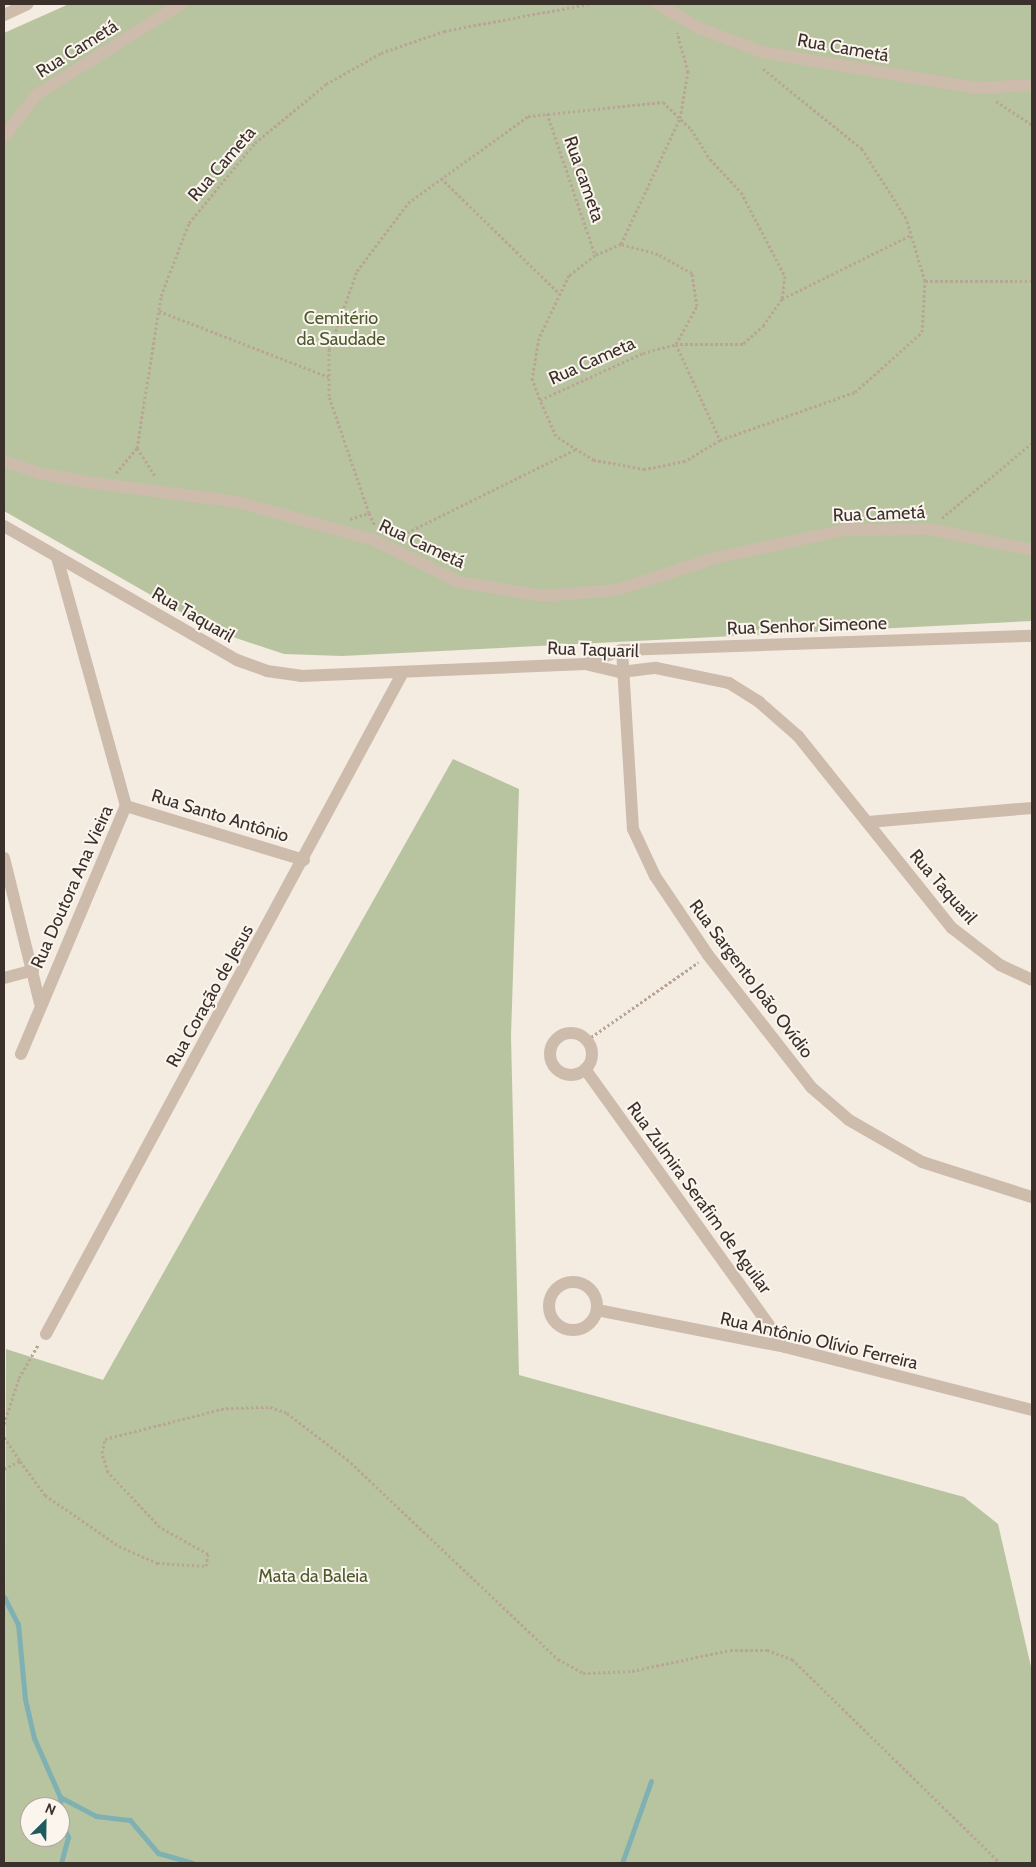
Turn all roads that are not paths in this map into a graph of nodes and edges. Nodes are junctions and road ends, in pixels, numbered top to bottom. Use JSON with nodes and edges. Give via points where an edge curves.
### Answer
{"nodes":[{"id":1,"x":28,"y":4,"type":"edge"},
{"id":2,"x":182,"y":4,"type":"edge"},
{"id":3,"x":658,"y":4,"type":"edge"},
{"id":4,"x":4,"y":15,"type":"edge"},
{"id":5,"x":1032,"y":85,"type":"edge"},
{"id":6,"x":4,"y":137,"type":"edge"},
{"id":7,"x":4,"y":461,"type":"edge"},
{"id":8,"x":4,"y":526,"type":"edge"},
{"id":9,"x":1032,"y":550,"type":"edge"},
{"id":10,"x":57,"y":558,"type":"junction"},
{"id":11,"x":1032,"y":636,"type":"edge"},
{"id":12,"x":622,"y":650,"type":"junction"},
{"id":13,"x":585,"y":664,"type":"junction"},
{"id":14,"x":620,"y":672,"type":"junction"},
{"id":15,"x":402,"y":674,"type":"junction"},
{"id":16,"x":126,"y":806,"type":"junction"},
{"id":17,"x":1032,"y":808,"type":"edge"},
{"id":18,"x":868,"y":822,"type":"junction"},
{"id":19,"x":4,"y":858,"type":"edge"},
{"id":20,"x":304,"y":860,"type":"junction"},
{"id":21,"x":33,"y":970,"type":"junction"},
{"id":22,"x":4,"y":978,"type":"edge"},
{"id":23,"x":1032,"y":980,"type":"edge"},
{"id":24,"x":40,"y":1003,"type":"junction"},
{"id":25,"x":21,"y":1054,"type":"dead end"},
{"id":26,"x":585,"y":1069,"type":"junction"},
{"id":27,"x":1032,"y":1197,"type":"edge"},
{"id":28,"x":597,"y":1310,"type":"dead end"},
{"id":29,"x":46,"y":1334,"type":"road end"},
{"id":30,"x":785,"y":1348,"type":"junction"},
{"id":31,"x":1032,"y":1410,"type":"edge"}],
"edges":[{"from":1,"to":4,"type":"street"},
{"from":2,"to":6,"type":"street","name":"Rua Cametá","via":[[36,95]]},
{"from":3,"to":5,"type":"street","name":"Rua Cametá","via":[[699,28],[762,52],[977,88]]},
{"from":7,"to":9,"type":"street","name":"Rua Cametá","via":[[38,473],[238,502],[383,545],[459,582],[543,596],[616,590],[715,558],[844,530],[929,529]]},
{"from":8,"to":10,"type":"street","name":"Rua Taquaril"},
{"from":10,"to":15,"type":"street","name":"Rua Taquaril","via":[[237,660],[267,671],[301,676]]},
{"from":10,"to":16,"type":"street","name":"Rua Doutora Ana Vieira"},
{"from":11,"to":12,"type":"street","name":"Rua Senhor Simeone"},
{"from":12,"to":13,"type":"street","name":"Rua Senhor Simeone"},
{"from":12,"to":14,"type":"street","name":"Rua Sargento João Ovídio"},
{"from":13,"to":14,"type":"street","name":"Rua Taquaril"},
{"from":13,"to":15,"type":"street","name":"Rua Taquaril"},
{"from":14,"to":18,"type":"street","name":"Rua Taquaril","via":[[656,668],[729,684],[759,702],[798,736]]},
{"from":14,"to":27,"type":"street","name":"Rua Sargento João Ovídio","via":[[633,829],[655,876],[708,955],[811,1087],[837,1111],[922,1162]]},
{"from":15,"to":20,"type":"street","name":"Rua Coração de Jesus"},
{"from":16,"to":20,"type":"street","name":"Rua Santo Antônio"},
{"from":16,"to":24,"type":"street","name":"Rua Doutora Ana Vieira"},
{"from":17,"to":18,"type":"street"},
{"from":18,"to":23,"type":"street","name":"Rua Taquaril","via":[[908,878],[952,928],[1000,965]]},
{"from":19,"to":21,"type":"street"},
{"from":20,"to":29,"type":"street","name":"Rua Coração de Jesus"},
{"from":21,"to":22,"type":"street"},
{"from":21,"to":24,"type":"street"},
{"from":24,"to":25,"type":"street","name":"Rua Doutora Ana Vieira"},
{"from":26,"to":26,"type":"street","via":[[562,1073],[550,1051],[557,1038],[567,1033],[587,1040],[592,1055]]},
{"from":26,"to":30,"type":"street","name":"Rua Zulmira Serafim de Aguilar"},
{"from":28,"to":30,"type":"street","name":"Rua Antônio Olívio Ferreira"},
{"from":30,"to":31,"type":"street","name":"Rua Antônio Olívio Ferreira"}]}
